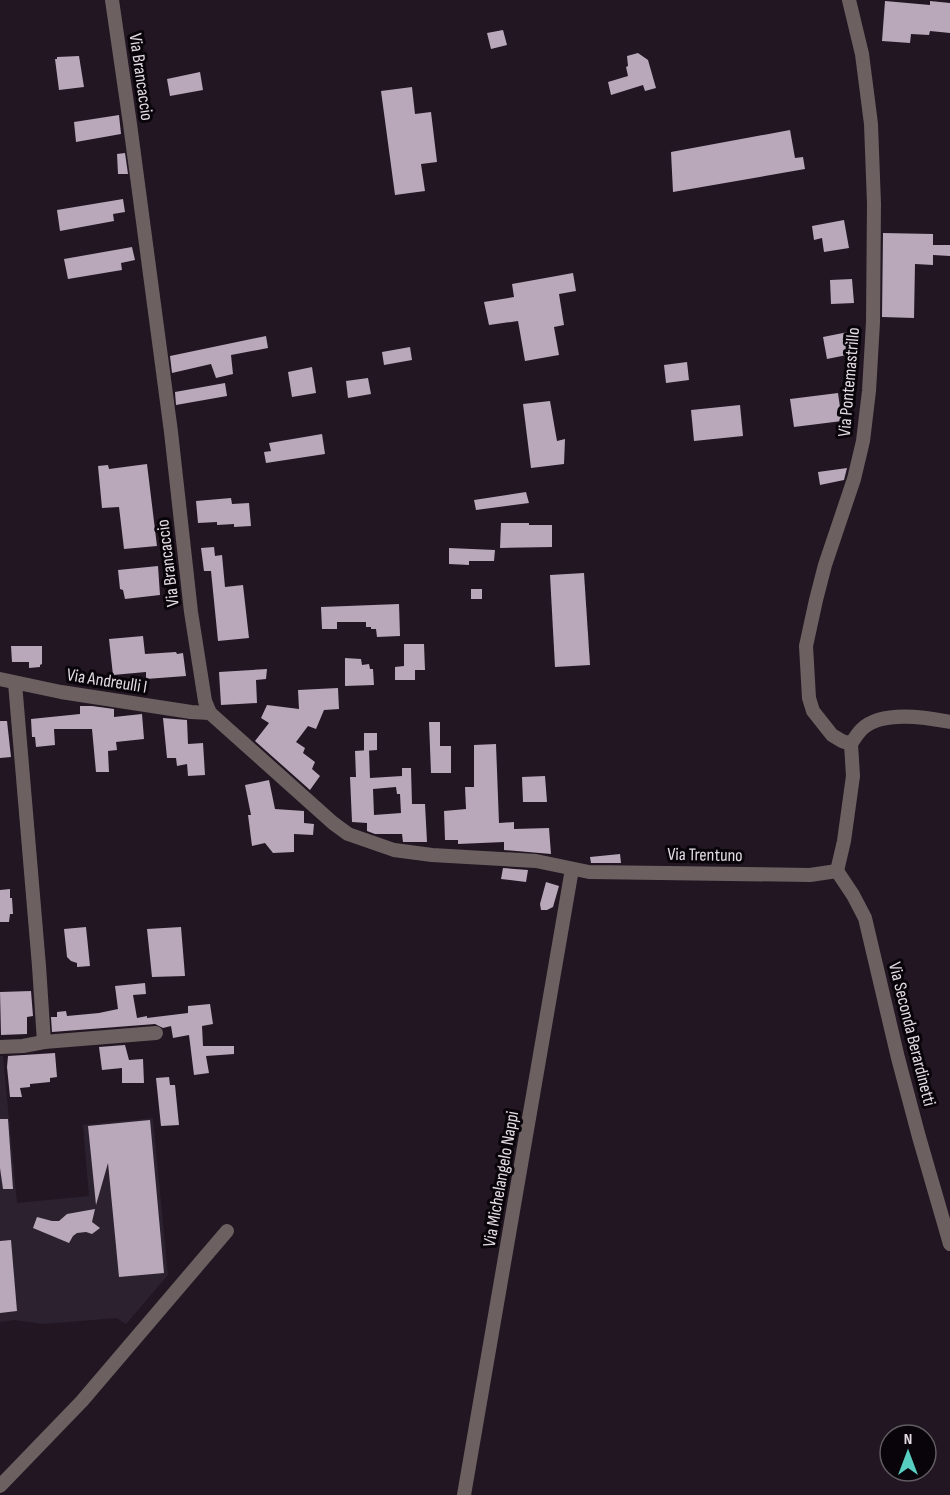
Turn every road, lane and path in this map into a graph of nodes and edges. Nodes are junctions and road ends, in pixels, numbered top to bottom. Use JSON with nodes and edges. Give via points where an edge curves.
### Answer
{"nodes":[{"id":1,"x":112,"y":0,"type":"edge"},
{"id":2,"x":849,"y":0,"type":"edge"},
{"id":3,"x":0,"y":679,"type":"edge"},
{"id":4,"x":15,"y":683,"type":"junction"},
{"id":5,"x":210,"y":713,"type":"junction"},
{"id":6,"x":950,"y":722,"type":"edge"},
{"id":7,"x":851,"y":744,"type":"junction"},
{"id":8,"x":572,"y":869,"type":"junction"},
{"id":9,"x":837,"y":871,"type":"junction"},
{"id":10,"x":156,"y":1033,"type":"dead end"},
{"id":11,"x":44,"y":1042,"type":"junction"},
{"id":12,"x":0,"y":1047,"type":"edge"},
{"id":13,"x":227,"y":1232,"type":"dead end"},
{"id":14,"x":950,"y":1244,"type":"edge"},
{"id":15,"x":0,"y":1486,"type":"edge"},
{"id":16,"x":464,"y":1495,"type":"edge"}],
"edges":[{"from":1,"to":5,"type":"street","name":"Via Brancaccio","via":[[171,432],[191,612]]},
{"from":2,"to":7,"type":"street","name":"Via Pontemastrillo","via":[[872,124],[873,322],[869,391],[854,479],[825,565],[806,646],[813,711],[832,735]]},
{"from":3,"to":4,"type":"street","name":"Via Andreulli I"},
{"from":4,"to":5,"type":"street","name":"Via Andreulli I"},
{"from":4,"to":11,"type":"street"},
{"from":5,"to":8,"type":"street","via":[[348,834],[394,850],[536,861]]},
{"from":6,"to":7,"type":"street","via":[[885,717],[864,727]]},
{"from":7,"to":9,"type":"street","via":[[853,776]]},
{"from":8,"to":9,"type":"street","name":"Via Trentuno","via":[[604,873],[810,875]]},
{"from":8,"to":16,"type":"street","name":"Via Michelangelo Nappi"},
{"from":9,"to":14,"type":"street","name":"Via Seconda Berardinetti","via":[[865,918],[898,1058]]},
{"from":10,"to":11,"type":"street"},
{"from":11,"to":12,"type":"street"},
{"from":13,"to":15,"type":"street","via":[[82,1401]]}]}
